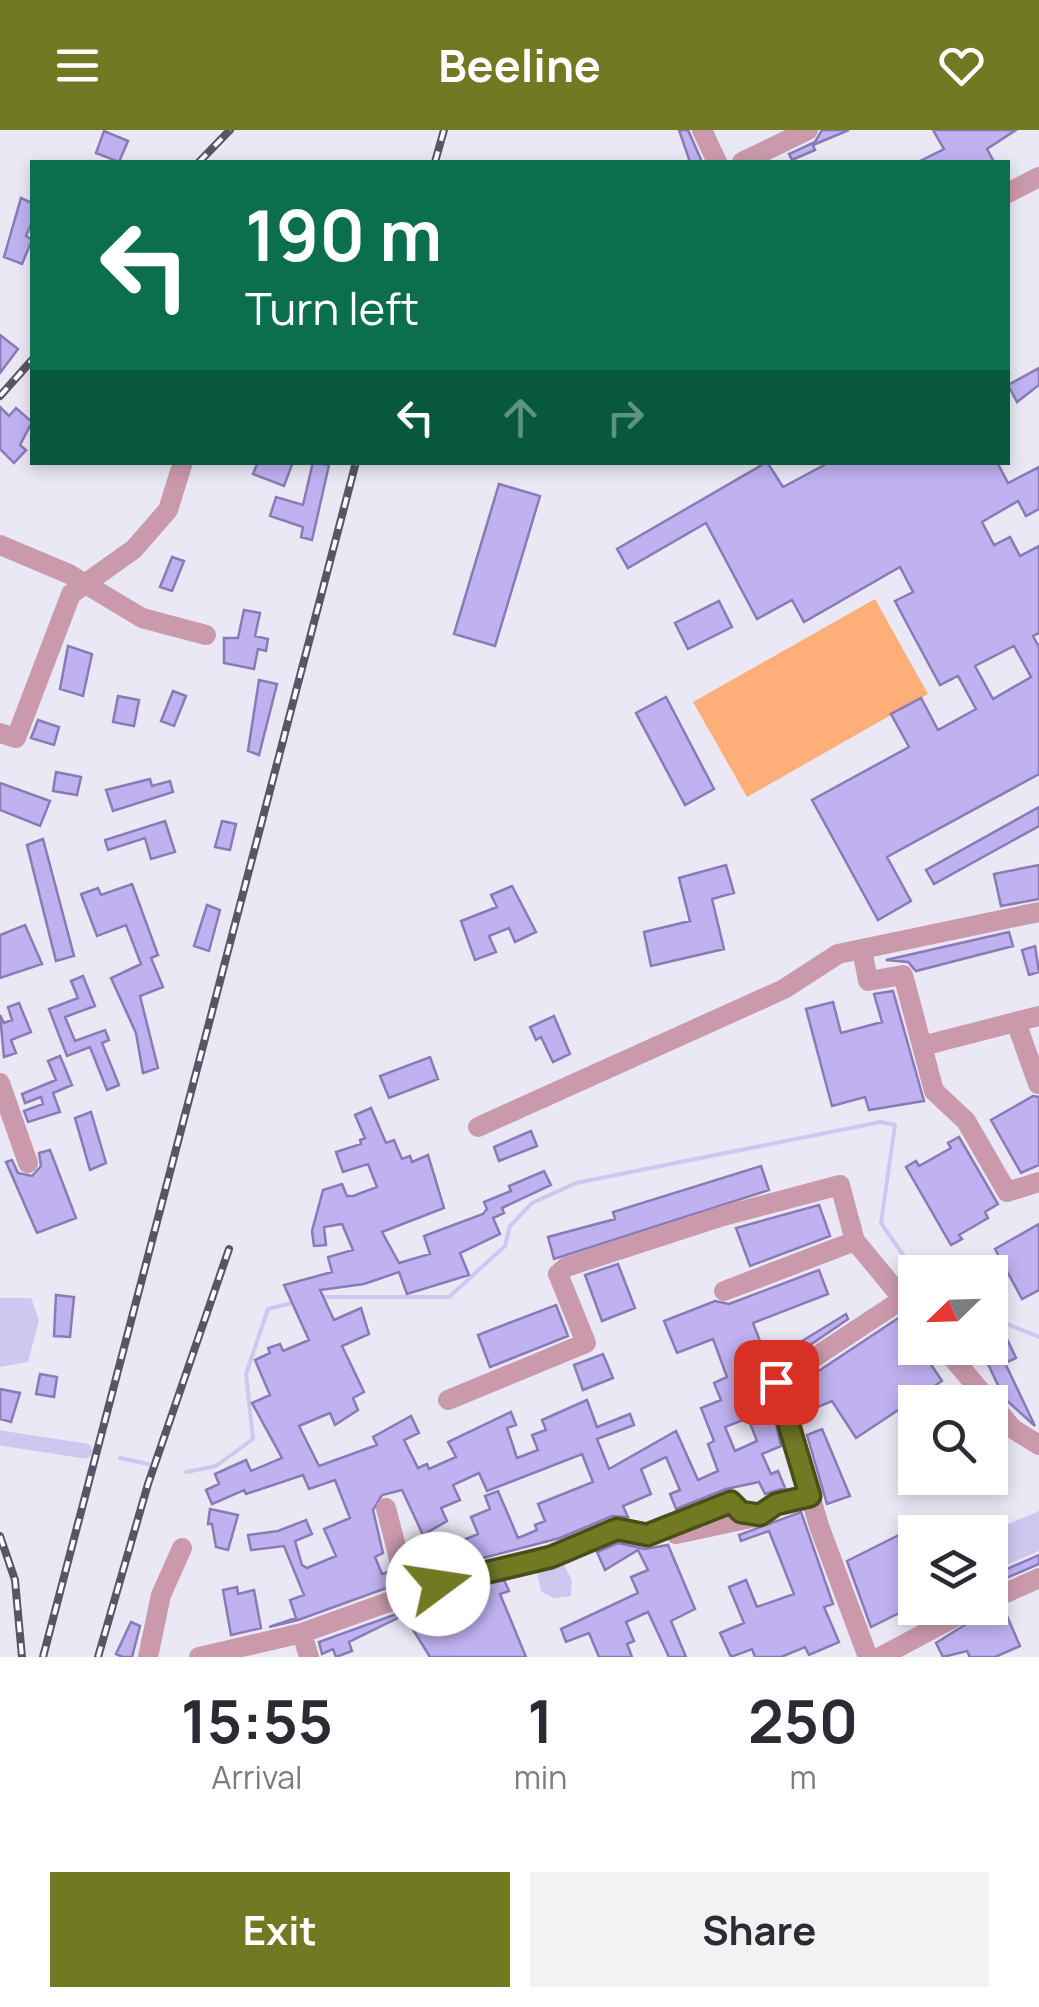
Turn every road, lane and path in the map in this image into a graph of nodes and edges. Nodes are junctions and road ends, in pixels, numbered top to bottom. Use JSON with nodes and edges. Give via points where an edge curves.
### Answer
{"nodes":[{"id":1,"x":702,"y":130,"type":"edge"},
{"id":2,"x":808,"y":130,"type":"edge"},
{"id":3,"x":715,"y":160,"type":"edge"},
{"id":4,"x":746,"y":160,"type":"edge"},
{"id":5,"x":1039,"y":176,"type":"edge"},
{"id":6,"x":1010,"y":192,"type":"edge"},
{"id":7,"x":182,"y":465,"type":"edge"},
{"id":8,"x":0,"y":545,"type":"edge"},
{"id":9,"x":85,"y":583,"type":"junction"},
{"id":10,"x":206,"y":635,"type":"dead end"},
{"id":11,"x":0,"y":733,"type":"edge"},
{"id":12,"x":1039,"y":912,"type":"edge"},
{"id":13,"x":862,"y":949,"type":"junction"},
{"id":14,"x":1039,"y":1016,"type":"edge"},
{"id":15,"x":1016,"y":1022,"type":"junction"},
{"id":16,"x":922,"y":1046,"type":"junction"},
{"id":17,"x":0,"y":1084,"type":"edge"},
{"id":18,"x":1038,"y":1084,"type":"edge"},
{"id":19,"x":478,"y":1126,"type":"dead end"},
{"id":20,"x":28,"y":1163,"type":"dead end"},
{"id":21,"x":1039,"y":1182,"type":"edge"},
{"id":22,"x":855,"y":1242,"type":"junction"},
{"id":23,"x":724,"y":1291,"type":"dead end"},
{"id":24,"x":898,"y":1293,"type":"edge"},
{"id":25,"x":898,"y":1312,"type":"edge"},
{"id":26,"x":959,"y":1365,"type":"edge"},
{"id":27,"x":448,"y":1400,"type":"dead end"},
{"id":28,"x":1039,"y":1445,"type":"edge"},
{"id":29,"x":812,"y":1501,"type":"junction"},
{"id":30,"x":386,"y":1508,"type":"dead end"},
{"id":31,"x":601,"y":1542,"type":"dead end"},
{"id":32,"x":182,"y":1548,"type":"dead end"},
{"id":33,"x":1039,"y":1578,"type":"edge"},
{"id":34,"x":1008,"y":1592,"type":"edge"},
{"id":35,"x":408,"y":1594,"type":"junction"},
{"id":36,"x":940,"y":1625,"type":"edge"},
{"id":37,"x":302,"y":1632,"type":"junction"},
{"id":38,"x":148,"y":1657,"type":"edge"},
{"id":39,"x":199,"y":1657,"type":"edge"},
{"id":40,"x":309,"y":1657,"type":"edge"},
{"id":41,"x":868,"y":1657,"type":"edge"},
{"id":42,"x":880,"y":1657,"type":"edge"}],
"edges":[{"from":1,"to":3,"type":"street"},
{"from":2,"to":4,"type":"street"},
{"from":5,"to":6,"type":"street"},
{"from":7,"to":9,"type":"street","via":[[168,510],[134,548]]},
{"from":8,"to":9,"type":"street"},
{"from":9,"to":10,"type":"street","via":[[142,618]]},
{"from":9,"to":11,"type":"street","via":[[71,594],[16,738]]},
{"from":12,"to":13,"type":"street"},
{"from":13,"to":16,"type":"street","via":[[868,981],[903,974]]},
{"from":13,"to":19,"type":"street","via":[[838,954],[784,989]]},
{"from":14,"to":15,"type":"street"},
{"from":15,"to":16,"type":"street"},
{"from":15,"to":18,"type":"street"},
{"from":16,"to":21,"type":"street","via":[[934,1091],[966,1121],[1007,1192]]},
{"from":17,"to":20,"type":"street"},
{"from":22,"to":23,"type":"street"},
{"from":22,"to":24,"type":"street"},
{"from":22,"to":27,"type":"street","via":[[840,1186],[566,1267],[558,1274],[586,1344]]},
{"from":25,"to":29,"type":"street","via":[[776,1382]]},
{"from":26,"to":28,"type":"street","via":[[1013,1428]]},
{"from":29,"to":31,"type":"street","via":[[646,1540]]},
{"from":29,"to":35,"type":"street","via":[[776,1504],[760,1515],[741,1512],[731,1502],[715,1505],[647,1535],[617,1529],[551,1557]]},
{"from":29,"to":41,"type":"street"},
{"from":30,"to":35,"type":"street"},
{"from":32,"to":38,"type":"street","via":[[160,1595]]},
{"from":33,"to":34,"type":"street"},
{"from":35,"to":37,"type":"street"},
{"from":36,"to":42,"type":"street"},
{"from":37,"to":39,"type":"street"},
{"from":37,"to":40,"type":"street"}]}
